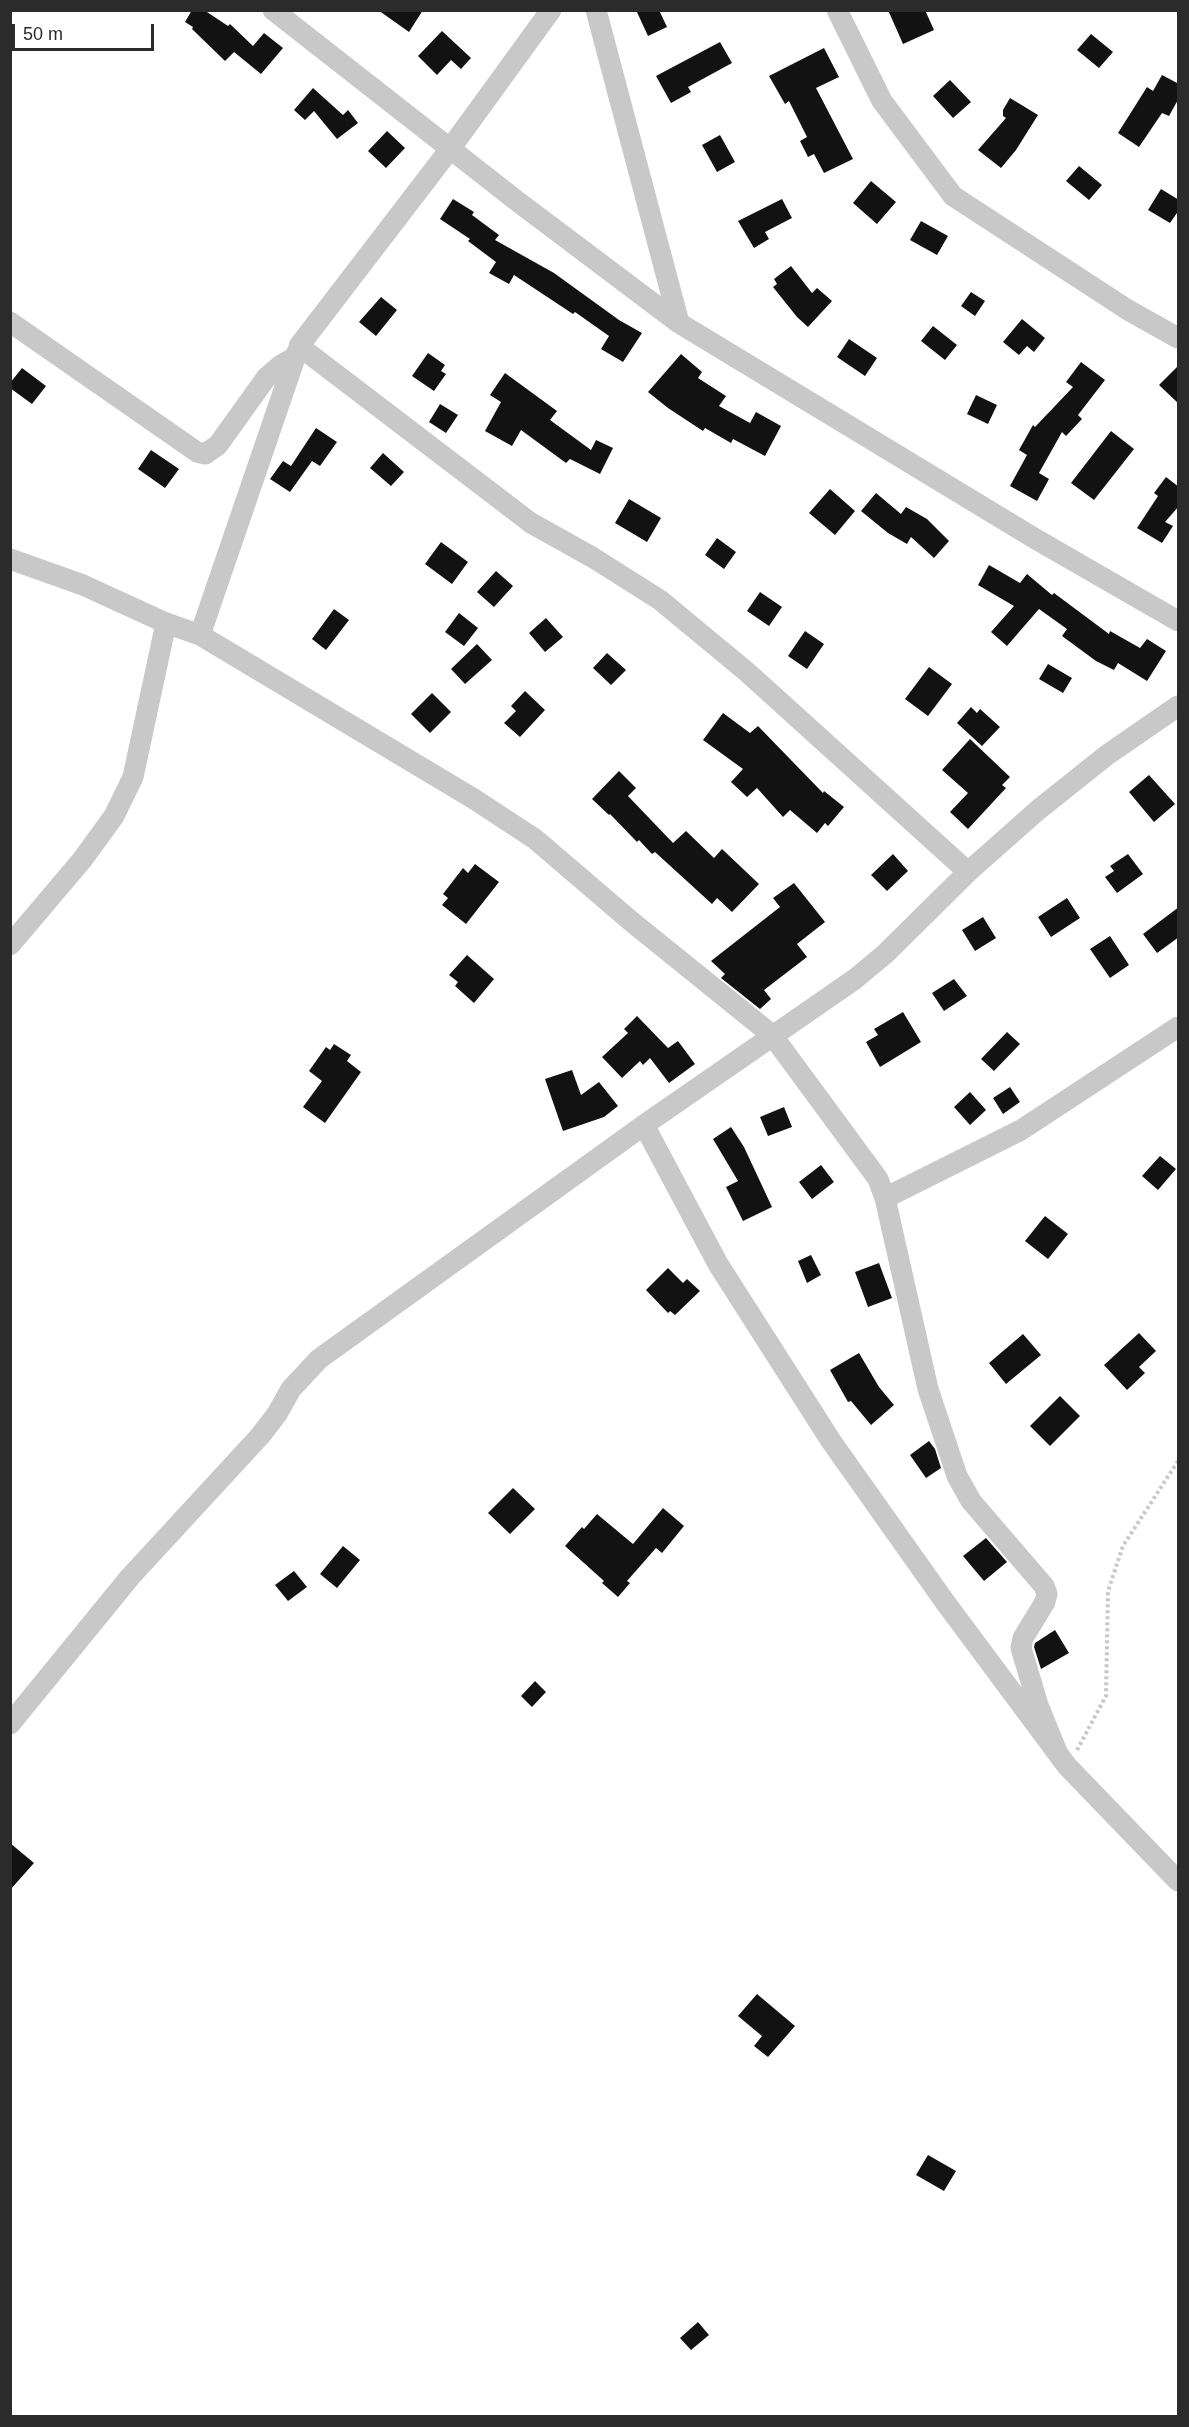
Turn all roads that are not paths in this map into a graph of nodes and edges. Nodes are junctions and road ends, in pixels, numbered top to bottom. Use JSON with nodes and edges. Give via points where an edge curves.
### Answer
{"nodes":[{"id":1,"x":273,"y":10,"type":"edge"},
{"id":2,"x":552,"y":10,"type":"edge"},
{"id":3,"x":596,"y":10,"type":"edge"},
{"id":4,"x":837,"y":10,"type":"edge"},
{"id":5,"x":450,"y":149,"type":"junction"},
{"id":6,"x":10,"y":322,"type":"edge"},
{"id":7,"x":679,"y":323,"type":"junction"},
{"id":8,"x":1179,"y":338,"type":"edge"},
{"id":9,"x":297,"y":351,"type":"junction"},
{"id":10,"x":10,"y":559,"type":"edge"},
{"id":11,"x":1179,"y":621,"type":"edge"},
{"id":12,"x":166,"y":623,"type":"junction"},
{"id":13,"x":200,"y":635,"type":"junction"},
{"id":14,"x":1179,"y":706,"type":"edge"},
{"id":15,"x":968,"y":872,"type":"junction"},
{"id":16,"x":10,"y":945,"type":"edge"},
{"id":17,"x":1179,"y":1027,"type":"edge"},
{"id":18,"x":772,"y":1035,"type":"junction"},
{"id":19,"x":644,"y":1125,"type":"junction"},
{"id":20,"x":885,"y":1198,"type":"junction"},
{"id":21,"x":10,"y":1724,"type":"edge"},
{"id":22,"x":1062,"y":1759,"type":"junction"},
{"id":23,"x":1179,"y":1881,"type":"edge"}],
"edges":[{"from":1,"to":5,"type":"street"},
{"from":2,"to":5,"type":"street"},
{"from":3,"to":7,"type":"street"},
{"from":4,"to":8,"type":"street","via":[[882,101],[953,196],[1128,310]]},
{"from":5,"to":7,"type":"street"},
{"from":5,"to":9,"type":"street"},
{"from":6,"to":9,"type":"street","via":[[205,454],[218,445],[266,378]]},
{"from":7,"to":11,"type":"street"},
{"from":9,"to":13,"type":"street"},
{"from":9,"to":15,"type":"street","via":[[531,523],[660,600],[747,672]]},
{"from":10,"to":12,"type":"street","via":[[83,585]]},
{"from":12,"to":13,"type":"street"},
{"from":12,"to":16,"type":"street","via":[[133,777],[114,816],[82,860]]},
{"from":13,"to":18,"type":"street","via":[[535,838]]},
{"from":14,"to":15,"type":"street","via":[[1077,778]]},
{"from":15,"to":18,"type":"street","via":[[855,979]]},
{"from":17,"to":20,"type":"street","via":[[1021,1130]]},
{"from":18,"to":19,"type":"street"},
{"from":18,"to":20,"type":"street","via":[[872,1168]]},
{"from":19,"to":21,"type":"street","via":[[302,1375],[260,1436],[130,1577]]},
{"from":19,"to":22,"type":"street","via":[[718,1264],[781,1366],[938,1593]]},
{"from":20,"to":22,"type":"street","via":[[928,1389],[957,1476],[971,1501],[1039,1579],[1047,1594],[1021,1648],[1038,1705]]},
{"from":22,"to":23,"type":"street"}]}
